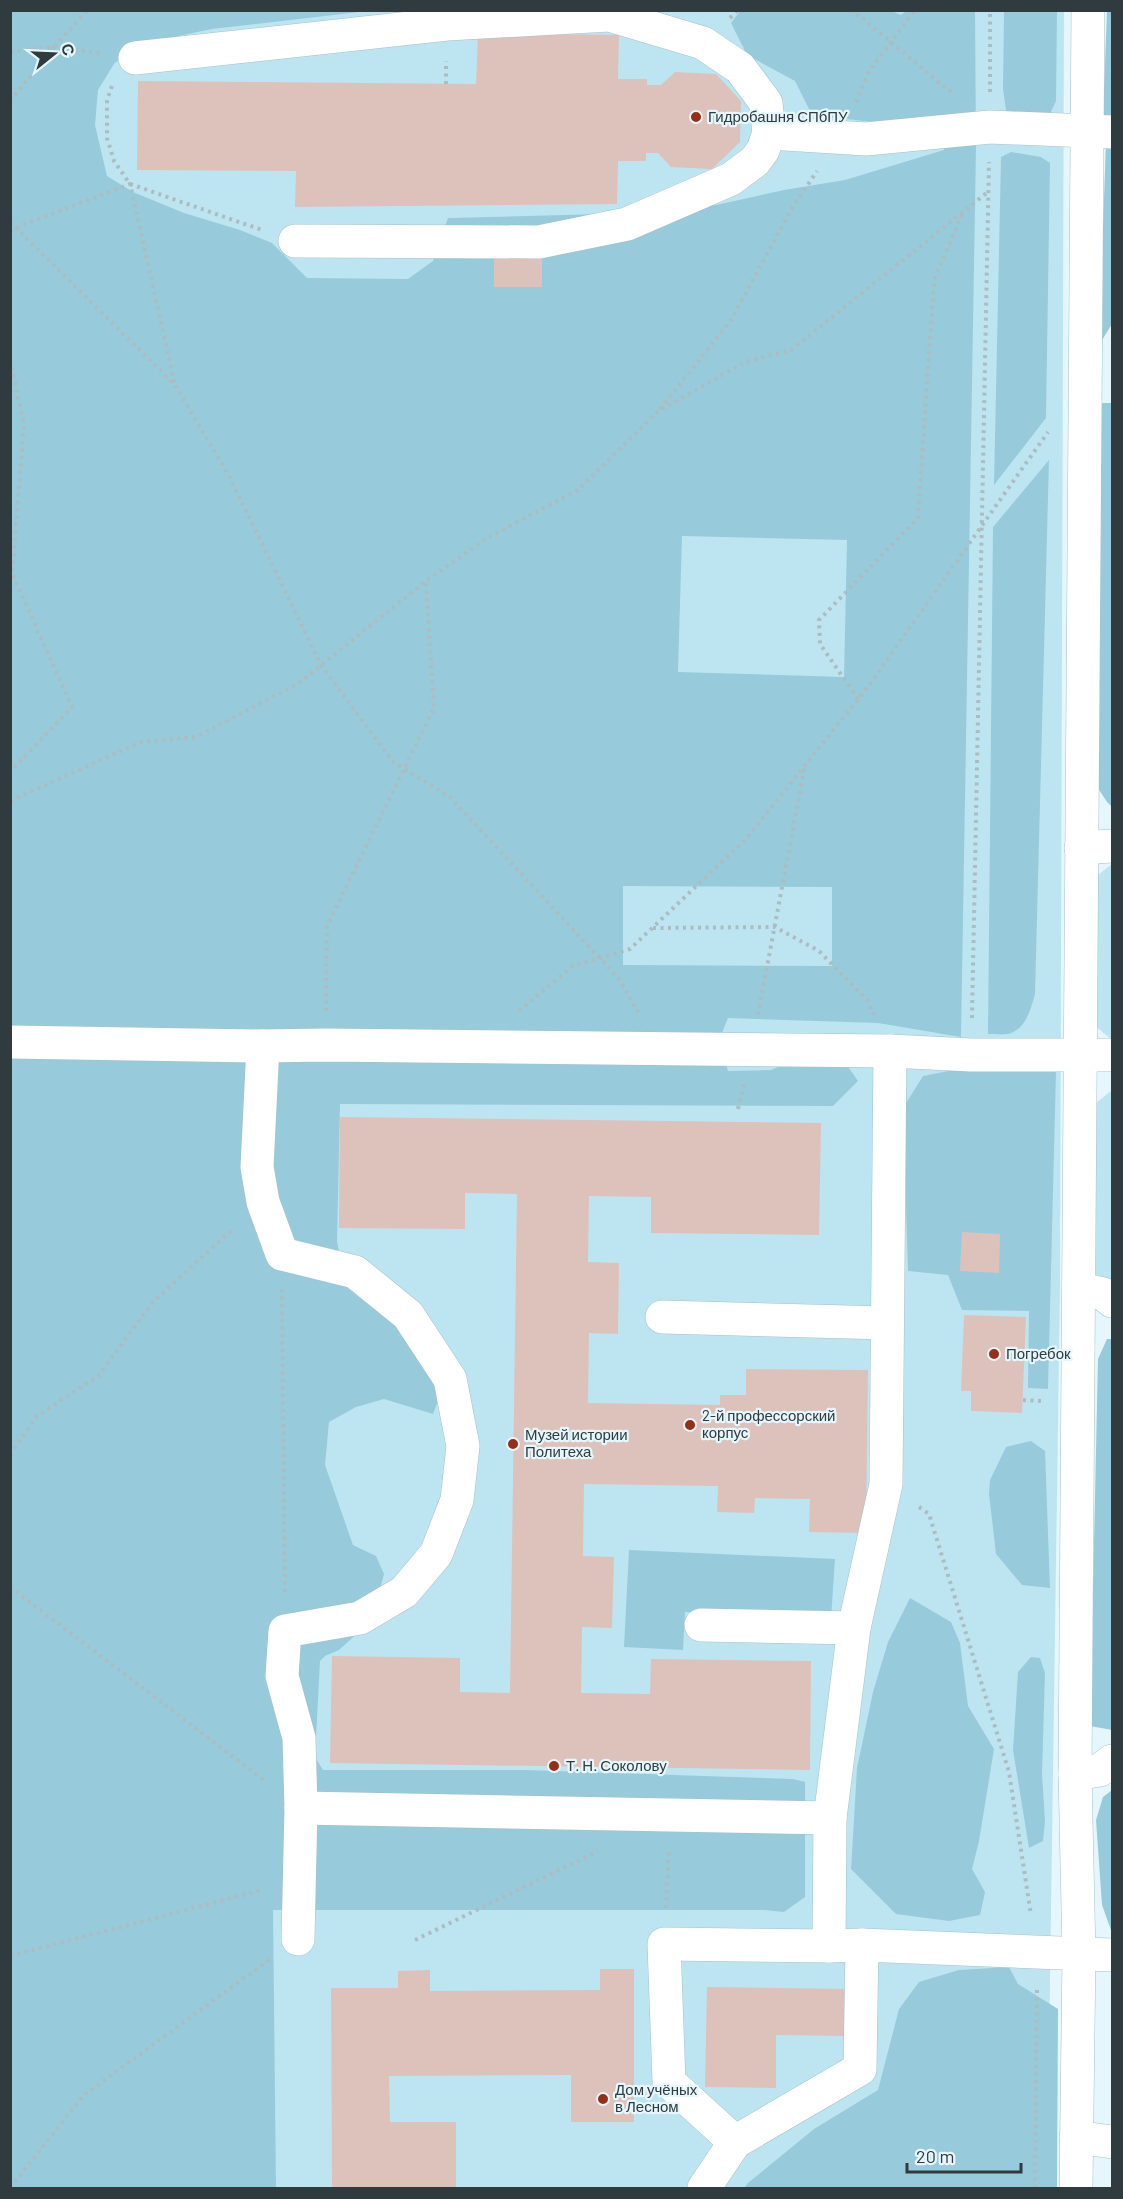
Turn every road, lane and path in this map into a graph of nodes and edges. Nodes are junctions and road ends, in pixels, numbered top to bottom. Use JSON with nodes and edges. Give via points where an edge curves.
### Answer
{"nodes":[{"id":1,"x":87,"y":10,"type":"edge"},
{"id":2,"x":850,"y":10,"type":"edge"},
{"id":3,"x":915,"y":10,"type":"edge"},
{"id":4,"x":990,"y":10,"type":"edge"},
{"id":5,"x":1088,"y":10,"type":"edge"},
{"id":6,"x":890,"y":42,"type":"junction"},
{"id":7,"x":54,"y":47,"type":"junction"},
{"id":8,"x":10,"y":52,"type":"edge"},
{"id":9,"x":135,"y":58,"type":"junction"},
{"id":10,"x":10,"y":100,"type":"edge"},
{"id":11,"x":990,"y":118,"type":"junction"},
{"id":12,"x":1100,"y":132,"type":"edge"},
{"id":13,"x":770,"y":133,"type":"junction"},
{"id":14,"x":841,"y":137,"type":"junction"},
{"id":15,"x":130,"y":184,"type":"junction"},
{"id":16,"x":989,"y":191,"type":"junction"},
{"id":17,"x":964,"y":211,"type":"junction"},
{"id":18,"x":10,"y":222,"type":"edge"},
{"id":19,"x":17,"y":228,"type":"junction"},
{"id":20,"x":10,"y":232,"type":"edge"},
{"id":21,"x":294,"y":241,"type":"joint"},
{"id":22,"x":10,"y":360,"type":"edge"},
{"id":23,"x":1099,"y":380,"type":"edge"},
{"id":24,"x":175,"y":386,"type":"junction"},
{"id":25,"x":657,"y":412,"type":"junction"},
{"id":26,"x":984,"y":522,"type":"junction"},
{"id":27,"x":426,"y":581,"type":"junction"},
{"id":28,"x":321,"y":665,"type":"junction"},
{"id":29,"x":858,"y":699,"type":"junction"},
{"id":30,"x":805,"y":765,"type":"junction"},
{"id":31,"x":405,"y":768,"type":"junction"},
{"id":32,"x":10,"y":772,"type":"edge"},
{"id":33,"x":10,"y":801,"type":"edge"},
{"id":34,"x":1097,"y":847,"type":"edge"},
{"id":35,"x":775,"y":927,"type":"junction"},
{"id":36,"x":652,"y":928,"type":"junction"},
{"id":37,"x":600,"y":958,"type":"junction"},
{"id":38,"x":10,"y":1042,"type":"edge"},
{"id":39,"x":325,"y":1045,"type":"junction"},
{"id":40,"x":263,"y":1046,"type":"junction"},
{"id":41,"x":478,"y":1047,"type":"junction"},
{"id":42,"x":659,"y":1049,"type":"junction"},
{"id":43,"x":751,"y":1050,"type":"junction"},
{"id":44,"x":890,"y":1051,"type":"junction"},
{"id":45,"x":971,"y":1055,"type":"junction"},
{"id":46,"x":1080,"y":1055,"type":"junction"},
{"id":47,"x":1113,"y":1055,"type":"edge"},
{"id":48,"x":738,"y":1109,"type":"dead end"},
{"id":49,"x":263,"y":1202,"type":"junction"},
{"id":50,"x":282,"y":1254,"type":"junction"},
{"id":51,"x":1078,"y":1289,"type":"junction"},
{"id":52,"x":1113,"y":1301,"type":"edge"},
{"id":53,"x":662,"y":1317,"type":"dead end"},
{"id":54,"x":888,"y":1323,"type":"junction"},
{"id":55,"x":10,"y":1455,"type":"edge"},
{"id":56,"x":886,"y":1484,"type":"junction"},
{"id":57,"x":10,"y":1587,"type":"edge"},
{"id":58,"x":701,"y":1625,"type":"dead end"},
{"id":59,"x":854,"y":1628,"type":"junction"},
{"id":60,"x":285,"y":1631,"type":"junction"},
{"id":61,"x":1113,"y":1761,"type":"edge"},
{"id":62,"x":1075,"y":1774,"type":"junction"},
{"id":63,"x":301,"y":1809,"type":"junction"},
{"id":64,"x":670,"y":1815,"type":"junction"},
{"id":65,"x":830,"y":1818,"type":"junction"},
{"id":66,"x":607,"y":1847,"type":"dead end"},
{"id":67,"x":299,"y":1881,"type":"junction"},
{"id":68,"x":298,"y":1939,"type":"joint"},
{"id":69,"x":415,"y":1940,"type":"dead end"},
{"id":70,"x":664,"y":1944,"type":"junction"},
{"id":71,"x":862,"y":1945,"type":"junction"},
{"id":72,"x":829,"y":1946,"type":"junction"},
{"id":73,"x":1037,"y":1951,"type":"junction"},
{"id":74,"x":1079,"y":1954,"type":"junction"},
{"id":75,"x":1113,"y":1954,"type":"edge"},
{"id":76,"x":10,"y":1956,"type":"edge"},
{"id":77,"x":1076,"y":2137,"type":"junction"},
{"id":78,"x":735,"y":2142,"type":"junction"},
{"id":79,"x":1113,"y":2142,"type":"edge"},
{"id":80,"x":10,"y":2188,"type":"edge"},
{"id":81,"x":704,"y":2188,"type":"edge"},
{"id":82,"x":1035,"y":2188,"type":"edge"},
{"id":83,"x":1076,"y":2188,"type":"edge"}],
"edges":[{"from":1,"to":7,"type":"path"},
{"from":2,"to":6,"type":"path"},
{"from":3,"to":6,"type":"path"},
{"from":4,"to":11,"type":"path"},
{"from":5,"to":12,"type":"lane"},
{"from":6,"to":11,"type":"path","via":[[948,90]]},
{"from":6,"to":14,"type":"path","via":[[869,71]]},
{"from":7,"to":8,"type":"path"},
{"from":7,"to":9,"type":"path"},
{"from":7,"to":10,"type":"path"},
{"from":9,"to":13,"type":"lane","via":[[447,24],[609,15],[703,43],[740,68],[766,103]]},
{"from":9,"to":15,"type":"path","via":[[115,78],[107,100],[107,138],[114,161]]},
{"from":11,"to":12,"type":"lane"},
{"from":11,"to":14,"type":"lane","via":[[914,136]]},
{"from":11,"to":16,"type":"path"},
{"from":12,"to":23,"type":"lane"},
{"from":13,"to":14,"type":"lane"},
{"from":13,"to":21,"type":"lane","via":[[755,161],[730,179],[627,225],[539,242]]},
{"from":14,"to":25,"type":"path","via":[[792,208],[731,320]]},
{"from":15,"to":19,"type":"path"},
{"from":15,"to":21,"type":"path"},
{"from":15,"to":24,"type":"path"},
{"from":16,"to":17,"type":"path"},
{"from":16,"to":26,"type":"path"},
{"from":17,"to":25,"type":"path","via":[[791,350],[745,362]]},
{"from":17,"to":29,"type":"path","via":[[934,280],[918,518],[819,620],[820,644]]},
{"from":18,"to":19,"type":"path"},
{"from":19,"to":20,"type":"path"},
{"from":19,"to":24,"type":"path"},
{"from":22,"to":32,"type":"path","via":[[24,426],[12,573],[72,707]]},
{"from":23,"to":34,"type":"lane"},
{"from":24,"to":28,"type":"path","via":[[228,474]]},
{"from":25,"to":27,"type":"path","via":[[578,490],[487,538]]},
{"from":26,"to":29,"type":"path"},
{"from":26,"to":45,"type":"path"},
{"from":27,"to":28,"type":"path"},
{"from":27,"to":31,"type":"path","via":[[434,708]]},
{"from":28,"to":31,"type":"path","via":[[393,762]]},
{"from":28,"to":33,"type":"path","via":[[299,683],[196,736],[141,742]]},
{"from":29,"to":30,"type":"path"},
{"from":30,"to":35,"type":"path"},
{"from":30,"to":36,"type":"path","via":[[745,840]]},
{"from":31,"to":37,"type":"path","via":[[449,796]]},
{"from":31,"to":39,"type":"path","via":[[327,926]]},
{"from":34,"to":46,"type":"lane"},
{"from":35,"to":36,"type":"path"},
{"from":35,"to":43,"type":"path"},
{"from":35,"to":44,"type":"path","via":[[819,951],[868,1001]]},
{"from":36,"to":37,"type":"path","via":[[630,949]]},
{"from":37,"to":41,"type":"path","via":[[573,966]]},
{"from":37,"to":42,"type":"path","via":[[619,979]]},
{"from":38,"to":40,"type":"lane"},
{"from":39,"to":40,"type":"lane"},
{"from":39,"to":41,"type":"lane"},
{"from":40,"to":49,"type":"lane","via":[[257,1167]]},
{"from":41,"to":42,"type":"lane"},
{"from":42,"to":43,"type":"lane"},
{"from":43,"to":44,"type":"lane"},
{"from":43,"to":48,"type":"path"},
{"from":44,"to":45,"type":"lane"},
{"from":44,"to":54,"type":"lane"},
{"from":45,"to":46,"type":"lane"},
{"from":46,"to":47,"type":"lane"},
{"from":46,"to":51,"type":"lane"},
{"from":49,"to":50,"type":"lane"},
{"from":49,"to":55,"type":"path","via":[[153,1302],[98,1376],[37,1416]]},
{"from":50,"to":60,"type":"path"},
{"from":50,"to":60,"type":"lane","via":[[356,1272],[408,1315],[450,1379],[463,1446],[457,1500],[436,1554],[405,1592],[360,1618]]},
{"from":51,"to":52,"type":"lane","via":[[1103,1294]]},
{"from":51,"to":62,"type":"lane"},
{"from":53,"to":54,"type":"lane"},
{"from":54,"to":56,"type":"lane"},
{"from":56,"to":59,"type":"lane"},
{"from":56,"to":73,"type":"path","via":[[929,1514],[1009,1772]]},
{"from":57,"to":63,"type":"path"},
{"from":58,"to":59,"type":"lane"},
{"from":59,"to":65,"type":"lane"},
{"from":60,"to":63,"type":"lane","via":[[282,1676],[299,1738]]},
{"from":61,"to":62,"type":"lane","via":[[1100,1770]]},
{"from":62,"to":74,"type":"lane"},
{"from":63,"to":64,"type":"lane"},
{"from":63,"to":67,"type":"lane"},
{"from":64,"to":65,"type":"lane"},
{"from":64,"to":70,"type":"path"},
{"from":65,"to":72,"type":"lane"},
{"from":66,"to":69,"type":"path"},
{"from":67,"to":68,"type":"lane"},
{"from":67,"to":76,"type":"path"},
{"from":68,"to":80,"type":"path","via":[[83,2096]]},
{"from":70,"to":72,"type":"lane"},
{"from":70,"to":78,"type":"lane","via":[[669,2082]]},
{"from":71,"to":72,"type":"lane"},
{"from":71,"to":73,"type":"lane"},
{"from":71,"to":78,"type":"lane","via":[[860,2069]]},
{"from":73,"to":74,"type":"lane"},
{"from":73,"to":82,"type":"path"},
{"from":74,"to":75,"type":"lane"},
{"from":74,"to":77,"type":"lane"},
{"from":77,"to":79,"type":"lane"},
{"from":77,"to":83,"type":"lane"},
{"from":78,"to":81,"type":"lane"}]}
